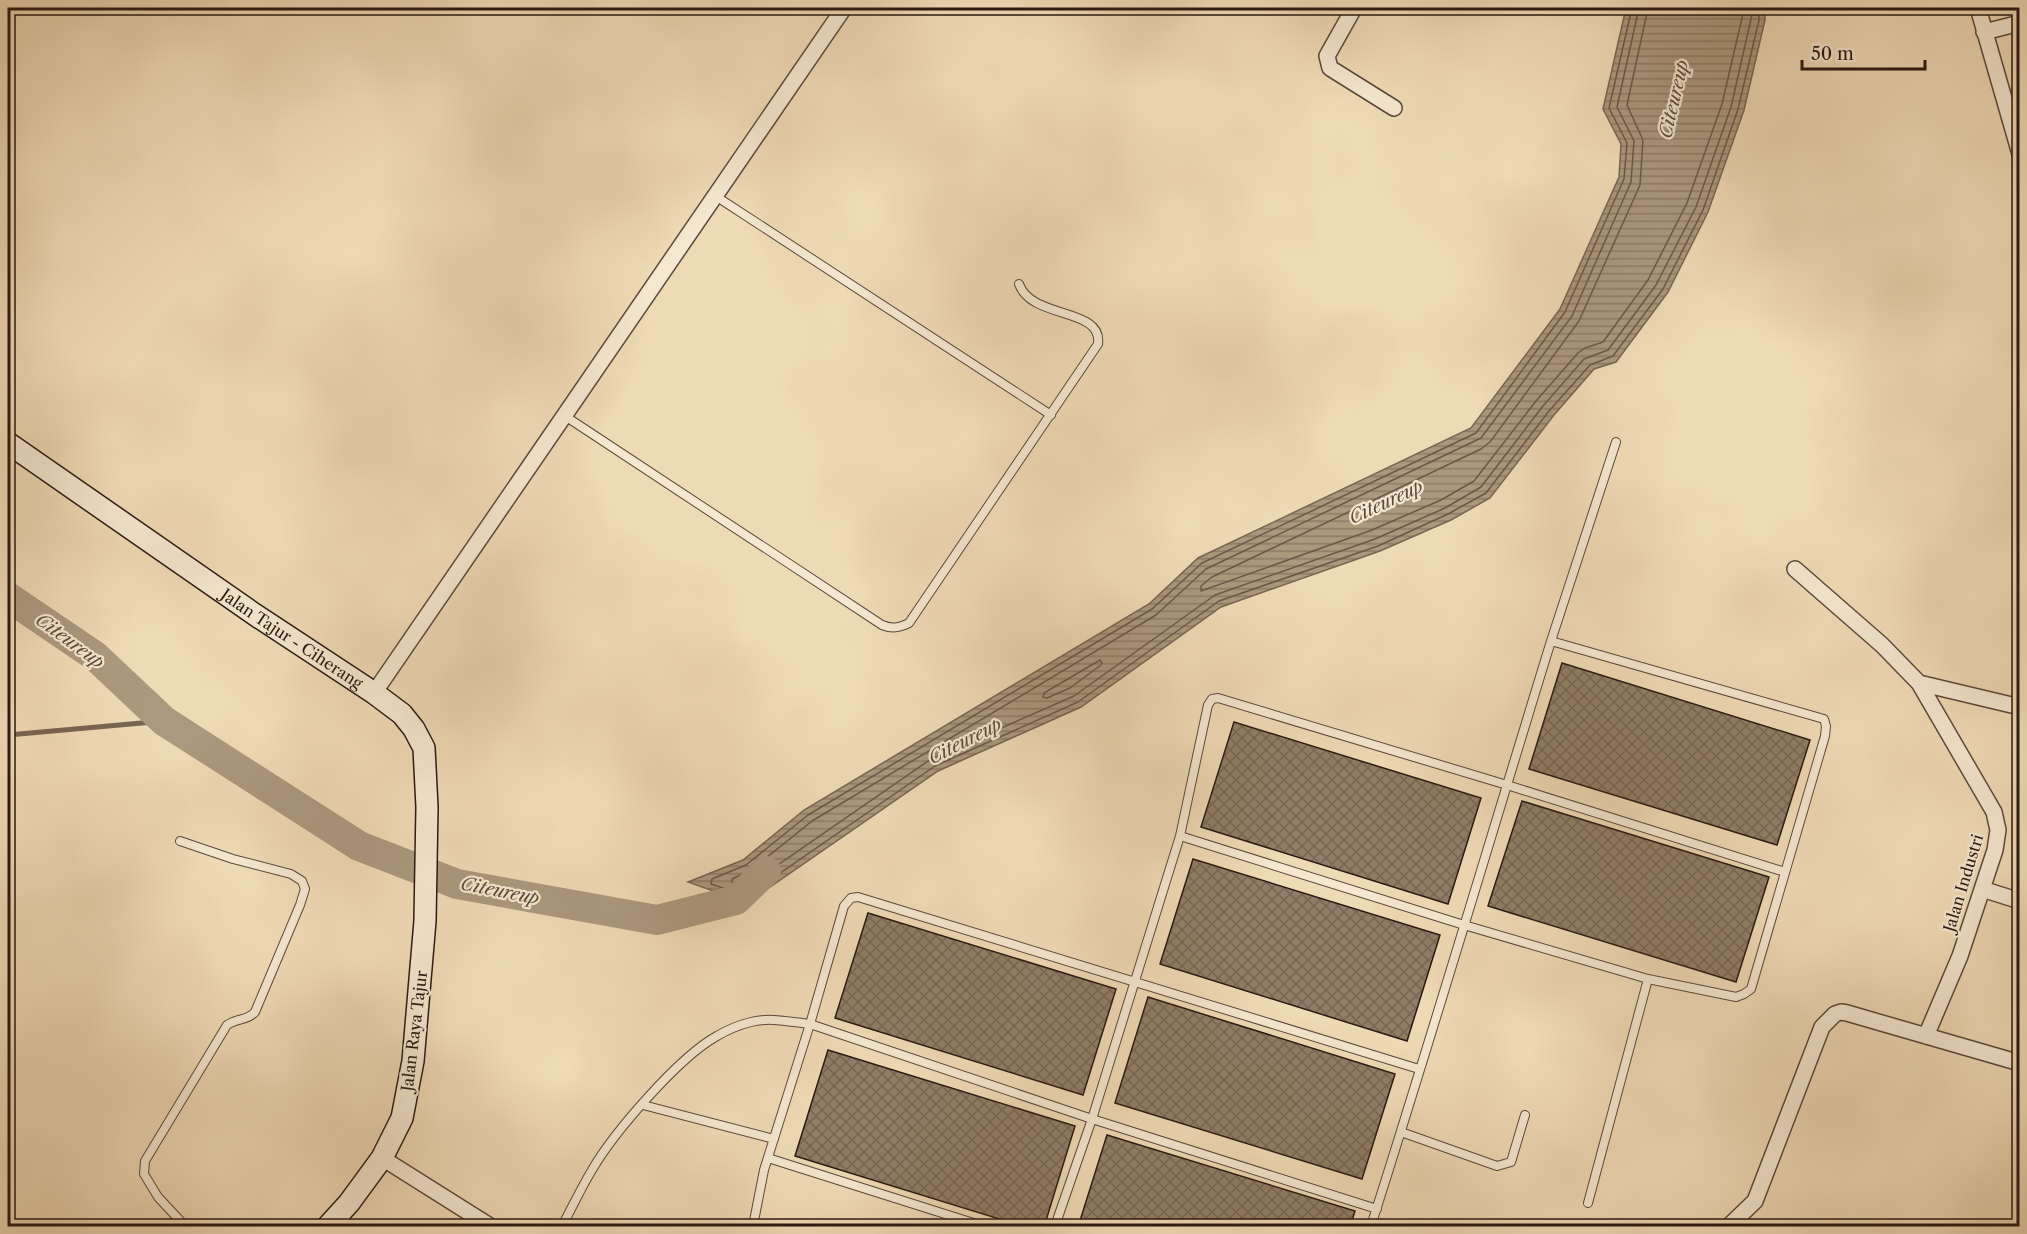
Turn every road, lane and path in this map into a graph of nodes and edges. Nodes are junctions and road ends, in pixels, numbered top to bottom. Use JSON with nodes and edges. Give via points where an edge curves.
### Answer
{"nodes":[{"id":1,"x":844,"y":8,"type":"edge"},
{"id":2,"x":1354,"y":8,"type":"edge"},
{"id":3,"x":1978,"y":8,"type":"edge"},
{"id":4,"x":2017,"y":27,"type":"edge"},
{"id":5,"x":1984,"y":32,"type":"junction"},
{"id":6,"x":1394,"y":108,"type":"dead end"},
{"id":7,"x":2019,"y":154,"type":"edge"},
{"id":8,"x":714,"y":195,"type":"junction"},
{"id":9,"x":1019,"y":284,"type":"dead end"},
{"id":10,"x":1051,"y":415,"type":"junction"},
{"id":11,"x":565,"y":417,"type":"junction"},
{"id":12,"x":8,"y":442,"type":"edge"},
{"id":13,"x":1616,"y":442,"type":"dead end"},
{"id":14,"x":1795,"y":569,"type":"dead end"},
{"id":15,"x":1551,"y":641,"type":"junction"},
{"id":16,"x":1919,"y":683,"type":"junction"},
{"id":17,"x":374,"y":693,"type":"junction"},
{"id":18,"x":2019,"y":707,"type":"edge"},
{"id":19,"x":1507,"y":785,"type":"junction"},
{"id":20,"x":1180,"y":836,"type":"junction"},
{"id":21,"x":180,"y":841,"type":"dead end"},
{"id":22,"x":1785,"y":872,"type":"junction"},
{"id":23,"x":1982,"y":889,"type":"junction"},
{"id":24,"x":2019,"y":901,"type":"edge"},
{"id":25,"x":425,"y":921,"type":"joint"},
{"id":26,"x":1464,"y":925,"type":"junction"},
{"id":27,"x":1648,"y":979,"type":"junction"},
{"id":28,"x":1134,"y":982,"type":"junction"},
{"id":29,"x":810,"y":1024,"type":"junction"},
{"id":30,"x":1926,"y":1036,"type":"junction"},
{"id":31,"x":2019,"y":1063,"type":"edge"},
{"id":32,"x":1419,"y":1070,"type":"junction"},
{"id":33,"x":643,"y":1105,"type":"junction"},
{"id":34,"x":1525,"y":1115,"type":"dead end"},
{"id":35,"x":1092,"y":1119,"type":"junction"},
{"id":36,"x":1401,"y":1132,"type":"junction"},
{"id":37,"x":774,"y":1139,"type":"junction"},
{"id":38,"x":381,"y":1158,"type":"junction"},
{"id":39,"x":768,"y":1158,"type":"junction"},
{"id":40,"x":1588,"y":1203,"type":"dead end"},
{"id":41,"x":1377,"y":1209,"type":"junction"},
{"id":42,"x":185,"y":1227,"type":"edge"},
{"id":43,"x":328,"y":1227,"type":"edge"},
{"id":44,"x":490,"y":1227,"type":"edge"},
{"id":45,"x":562,"y":1227,"type":"edge"},
{"id":46,"x":753,"y":1227,"type":"edge"},
{"id":47,"x":983,"y":1227,"type":"edge"},
{"id":48,"x":1055,"y":1227,"type":"edge"},
{"id":49,"x":1371,"y":1227,"type":"edge"},
{"id":50,"x":1729,"y":1227,"type":"edge"}],
"edges":[{"from":1,"to":8,"type":"street"},
{"from":2,"to":6,"type":"street","via":[[1327,61],[1330,68]]},
{"from":3,"to":5,"type":"street"},
{"from":4,"to":5,"type":"street"},
{"from":5,"to":7,"type":"street"},
{"from":8,"to":10,"type":"lane"},
{"from":8,"to":11,"type":"street"},
{"from":9,"to":10,"type":"lane","via":[[1028,299],[1088,322],[1099,336],[1098,344]]},
{"from":10,"to":11,"type":"lane","via":[[909,623],[890,628]]},
{"from":11,"to":17,"type":"street"},
{"from":12,"to":17,"type":"main road","name":"Jalan Tajur - Ciherang"},
{"from":13,"to":15,"type":"lane"},
{"from":14,"to":16,"type":"street","name":"Jalan Industri"},
{"from":15,"to":19,"type":"lane"},
{"from":15,"to":22,"type":"lane","via":[[1824,719],[1825,736]]},
{"from":16,"to":18,"type":"street"},
{"from":16,"to":23,"type":"street","name":"Jalan Industri","via":[[1994,812],[1998,839]]},
{"from":17,"to":25,"type":"main road","name":"Jalan Tajur - Ciherang","via":[[402,714],[424,748]]},
{"from":19,"to":20,"type":"lane","via":[[1218,698],[1208,705]]},
{"from":19,"to":22,"type":"lane"},
{"from":19,"to":26,"type":"lane"},
{"from":20,"to":26,"type":"lane"},
{"from":20,"to":28,"type":"lane"},
{"from":21,"to":42,"type":"lane","via":[[291,874],[302,881],[304,890],[255,1012],[227,1025],[145,1161],[144,1174]]},
{"from":22,"to":27,"type":"lane","via":[[1751,989],[1736,997]]},
{"from":23,"to":24,"type":"street"},
{"from":23,"to":30,"type":"street","name":"Jalan Industri","via":[[1960,956]]},
{"from":25,"to":38,"type":"main road","name":"Jalan Raya Tajur","via":[[414,1061],[402,1118]]},
{"from":26,"to":27,"type":"lane"},
{"from":26,"to":32,"type":"lane"},
{"from":27,"to":40,"type":"lane"},
{"from":28,"to":29,"type":"lane","via":[[858,897],[844,906]]},
{"from":28,"to":32,"type":"lane"},
{"from":28,"to":35,"type":"lane"},
{"from":29,"to":33,"type":"lane","via":[[753,1022],[715,1036]]},
{"from":29,"to":35,"type":"lane"},
{"from":29,"to":37,"type":"lane"},
{"from":30,"to":31,"type":"street"},
{"from":30,"to":50,"type":"street","via":[[1847,1013],[1835,1014],[1827,1020],[1755,1201]]},
{"from":32,"to":36,"type":"lane"},
{"from":33,"to":37,"type":"lane"},
{"from":33,"to":45,"type":"lane","via":[[592,1169]]},
{"from":34,"to":36,"type":"lane","via":[[1511,1162],[1497,1166]]},
{"from":35,"to":41,"type":"lane"},
{"from":35,"to":48,"type":"lane"},
{"from":36,"to":41,"type":"lane"},
{"from":37,"to":39,"type":"lane"},
{"from":38,"to":43,"type":"main road","name":"Jalan Raya Tajur"},
{"from":38,"to":44,"type":"street"},
{"from":39,"to":46,"type":"lane"},
{"from":39,"to":47,"type":"lane"},
{"from":41,"to":49,"type":"lane"}]}
